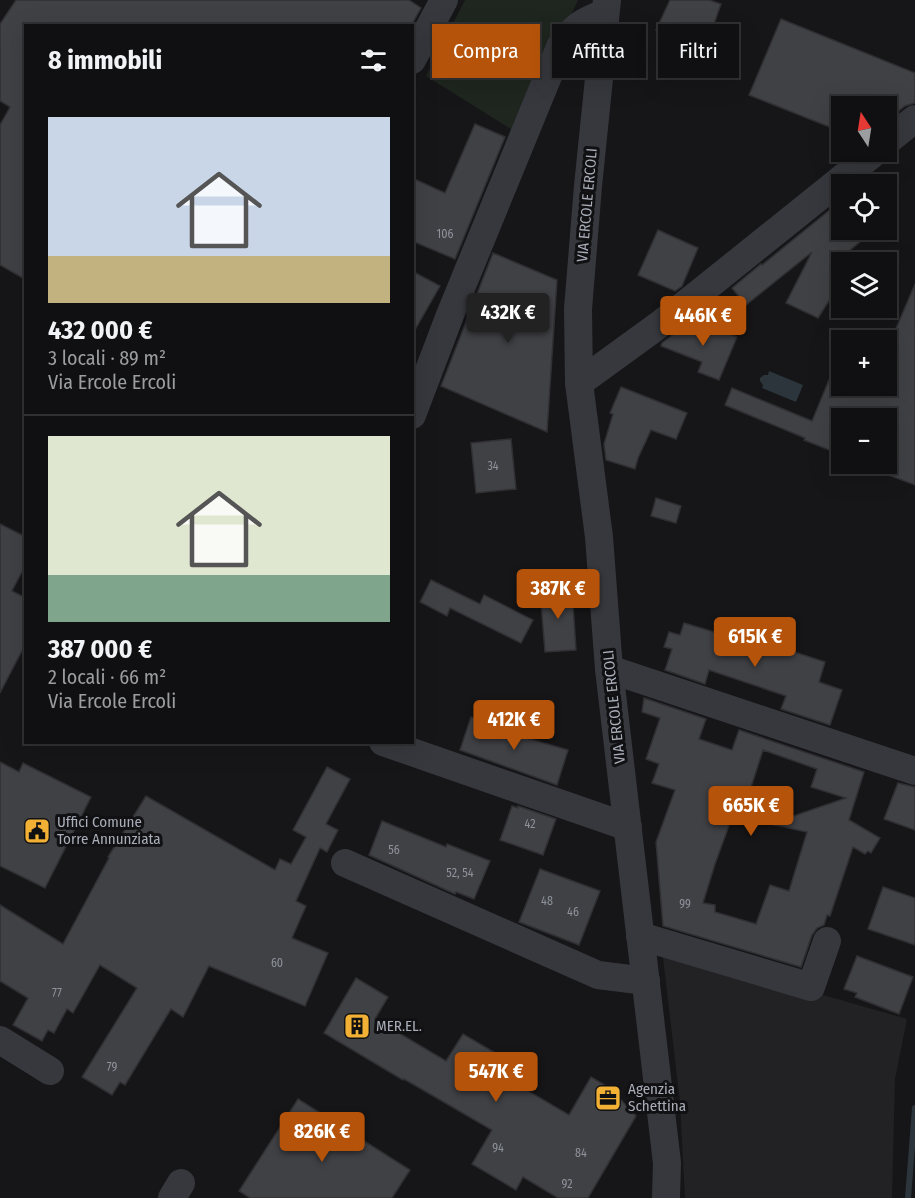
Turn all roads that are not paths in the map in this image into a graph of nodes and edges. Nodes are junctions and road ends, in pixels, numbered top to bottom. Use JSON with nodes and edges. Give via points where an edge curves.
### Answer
{"nodes":[{"id":1,"x":444,"y":0,"type":"edge"},
{"id":2,"x":606,"y":7,"type":"edge"},
{"id":3,"x":414,"y":56,"type":"edge"},
{"id":4,"x":915,"y":119,"type":"edge"},
{"id":5,"x":897,"y":133,"type":"edge"},
{"id":6,"x":863,"y":162,"type":"edge"},
{"id":7,"x":579,"y":383,"type":"junction"},
{"id":8,"x":414,"y":410,"type":"edge"},
{"id":9,"x":609,"y":669,"type":"junction"},
{"id":10,"x":389,"y":744,"type":"edge"},
{"id":11,"x":915,"y":771,"type":"edge"},
{"id":12,"x":628,"y":827,"type":"junction"},
{"id":13,"x":345,"y":863,"type":"dead end"},
{"id":14,"x":640,"y":936,"type":"junction"},
{"id":15,"x":827,"y":941,"type":"dead end"},
{"id":16,"x":646,"y":981,"type":"junction"},
{"id":17,"x":0,"y":1040,"type":"edge"},
{"id":18,"x":50,"y":1071,"type":"dead end"},
{"id":19,"x":666,"y":1198,"type":"edge"}],
"edges":[{"from":1,"to":3,"type":"street"},
{"from":2,"to":7,"type":"street","name":"VIA ERCOLE ERCOLI","via":[[578,309]]},
{"from":2,"to":8,"type":"street","via":[[572,31],[560,47]]},
{"from":4,"to":5,"type":"street"},
{"from":6,"to":7,"type":"street","via":[[663,322]]},
{"from":7,"to":9,"type":"street","name":"VIA ERCOLE ERCOLI","via":[[599,537]]},
{"from":9,"to":11,"type":"street"},
{"from":9,"to":12,"type":"street","name":"VIA ERCOLE ERCOLI"},
{"from":10,"to":12,"type":"street"},
{"from":12,"to":14,"type":"street","name":"VIA ERCOLE ERCOLI"},
{"from":13,"to":16,"type":"street","via":[[598,975]]},
{"from":14,"to":15,"type":"street","via":[[811,987]]},
{"from":14,"to":16,"type":"street","name":"VIA ERCOLE ERCOLI"},
{"from":16,"to":19,"type":"street","name":"VIA ERCOLE ERCOLI","via":[[667,1162]]},
{"from":17,"to":18,"type":"street"}]}
